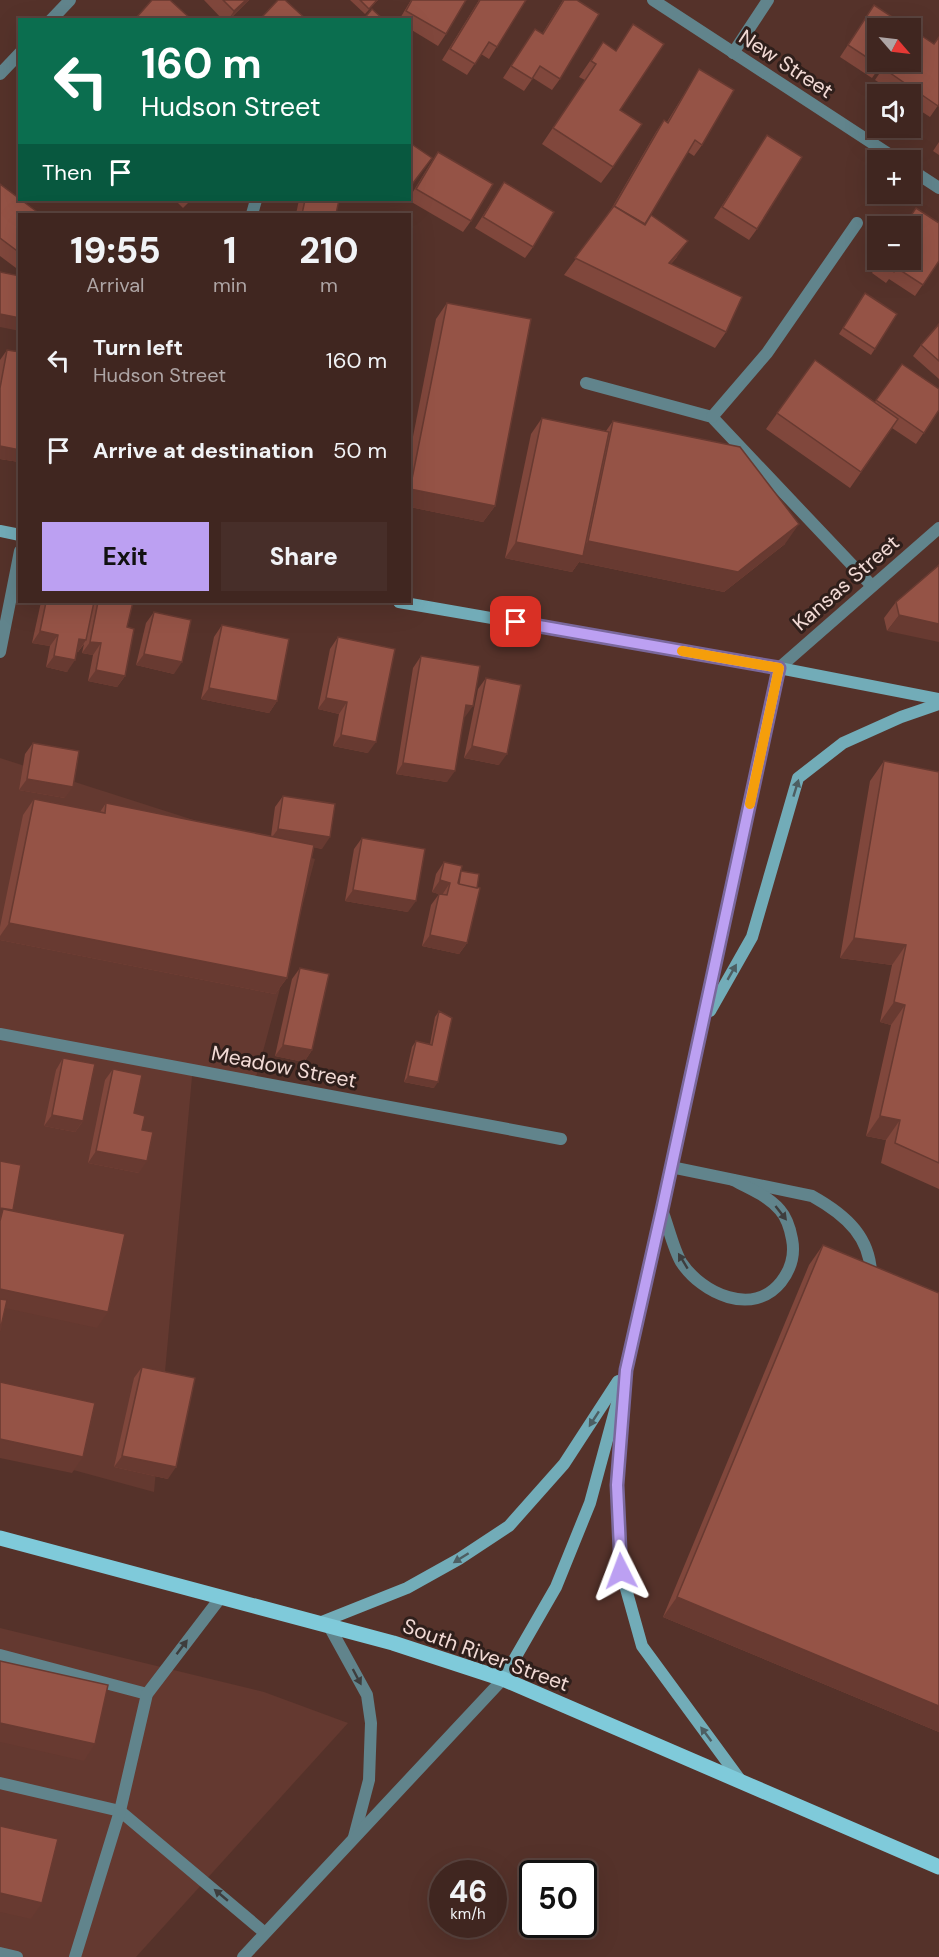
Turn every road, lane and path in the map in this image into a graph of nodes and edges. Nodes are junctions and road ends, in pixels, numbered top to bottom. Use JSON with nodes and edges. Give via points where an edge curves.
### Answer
{"nodes":[{"id":1,"x":70,"y":0,"type":"edge"},
{"id":2,"x":653,"y":0,"type":"edge"},
{"id":3,"x":768,"y":0,"type":"edge"},
{"id":4,"x":53,"y":18,"type":"edge"},
{"id":5,"x":733,"y":52,"type":"junction"},
{"id":6,"x":18,"y":55,"type":"edge"},
{"id":7,"x":0,"y":74,"type":"edge"},
{"id":8,"x":883,"y":150,"type":"edge"},
{"id":9,"x":921,"y":176,"type":"edge"},
{"id":10,"x":939,"y":188,"type":"edge"},
{"id":11,"x":857,"y":224,"type":"dead end"},
{"id":12,"x":586,"y":383,"type":"dead end"},
{"id":13,"x":712,"y":417,"type":"junction"},
{"id":14,"x":939,"y":528,"type":"edge"},
{"id":15,"x":0,"y":531,"type":"edge"},
{"id":16,"x":18,"y":535,"type":"edge"},
{"id":17,"x":18,"y":561,"type":"edge"},
{"id":18,"x":872,"y":586,"type":"junction"},
{"id":19,"x":405,"y":603,"type":"edge"},
{"id":20,"x":0,"y":652,"type":"edge"},
{"id":21,"x":779,"y":668,"type":"junction"},
{"id":22,"x":939,"y":699,"type":"edge"},
{"id":23,"x":939,"y":704,"type":"edge"},
{"id":24,"x":703,"y":1022,"type":"junction"},
{"id":25,"x":0,"y":1034,"type":"edge"},
{"id":26,"x":561,"y":1139,"type":"dead end"},
{"id":27,"x":671,"y":1167,"type":"junction"},
{"id":28,"x":733,"y":1180,"type":"junction"},
{"id":29,"x":662,"y":1210,"type":"junction"},
{"id":30,"x":870,"y":1290,"type":"edge"},
{"id":31,"x":626,"y":1370,"type":"junction"},
{"id":32,"x":0,"y":1538,"type":"edge"},
{"id":33,"x":221,"y":1597,"type":"junction"},
{"id":34,"x":324,"y":1624,"type":"junction"},
{"id":35,"x":0,"y":1655,"type":"edge"},
{"id":36,"x":503,"y":1679,"type":"junction"},
{"id":37,"x":147,"y":1694,"type":"junction"},
{"id":38,"x":741,"y":1781,"type":"junction"},
{"id":39,"x":0,"y":1783,"type":"edge"},
{"id":40,"x":120,"y":1811,"type":"junction"},
{"id":41,"x":354,"y":1838,"type":"junction"},
{"id":42,"x":939,"y":1867,"type":"edge"},
{"id":43,"x":266,"y":1933,"type":"junction"},
{"id":44,"x":0,"y":1953,"type":"edge"},
{"id":45,"x":17,"y":1957,"type":"edge"},
{"id":46,"x":75,"y":1957,"type":"edge"},
{"id":47,"x":243,"y":1957,"type":"edge"}],
"edges":[{"from":1,"to":4,"type":"street"},
{"from":2,"to":5,"type":"street","name":"New Street"},
{"from":3,"to":5,"type":"street"},
{"from":5,"to":8,"type":"street","name":"New Street"},
{"from":6,"to":7,"type":"street"},
{"from":9,"to":10,"type":"street"},
{"from":11,"to":13,"type":"street","via":[[767,353]]},
{"from":12,"to":13,"type":"street"},
{"from":13,"to":18,"type":"street"},
{"from":14,"to":18,"type":"street","name":"Kansas Street"},
{"from":15,"to":16,"type":"main road"},
{"from":17,"to":20,"type":"street"},
{"from":18,"to":21,"type":"street","name":"Kansas Street"},
{"from":19,"to":21,"type":"main road"},
{"from":21,"to":22,"type":"main road"},
{"from":21,"to":24,"type":"main road"},
{"from":24,"to":23,"type":"main road","one_way":true,"via":[[752,937],[798,778],[843,743]]},
{"from":24,"to":27,"type":"main road"},
{"from":25,"to":26,"type":"street","name":"Meadow Street"},
{"from":27,"to":28,"type":"street"},
{"from":27,"to":29,"type":"main road"},
{"from":28,"to":29,"type":"street","one_way":true,"via":[[761,1194],[779,1209],[790,1226],[794,1249],[789,1272],[774,1290],[756,1298],[734,1299],[696,1280],[680,1260]]},
{"from":28,"to":30,"type":"street","via":[[812,1196],[845,1218],[866,1248],[872,1266]]},
{"from":29,"to":31,"type":"main road"},
{"from":31,"to":34,"type":"main road","one_way":true,"via":[[564,1464],[509,1526],[407,1588]]},
{"from":31,"to":36,"type":"main road","via":[[590,1503],[556,1587]]},
{"from":38,"to":31,"type":"main road","one_way":true,"via":[[642,1646],[621,1571],[617,1485]]},
{"from":32,"to":33,"type":"main road","name":"South River Street"},
{"from":33,"to":34,"type":"main road","name":"South River Street"},
{"from":37,"to":33,"type":"street","one_way":true},
{"from":34,"to":36,"type":"main road","name":"South River Street"},
{"from":34,"to":41,"type":"street","one_way":true,"via":[[367,1695],[371,1723],[369,1780]]},
{"from":35,"to":37,"type":"street"},
{"from":36,"to":38,"type":"main road","name":"South River Street"},
{"from":36,"to":41,"type":"street"},
{"from":37,"to":40,"type":"street"},
{"from":38,"to":42,"type":"main road","name":"South River Street"},
{"from":39,"to":40,"type":"street"},
{"from":43,"to":40,"type":"street","one_way":true},
{"from":40,"to":46,"type":"street"},
{"from":41,"to":43,"type":"street"},
{"from":43,"to":47,"type":"street"},
{"from":44,"to":45,"type":"street"}]}
